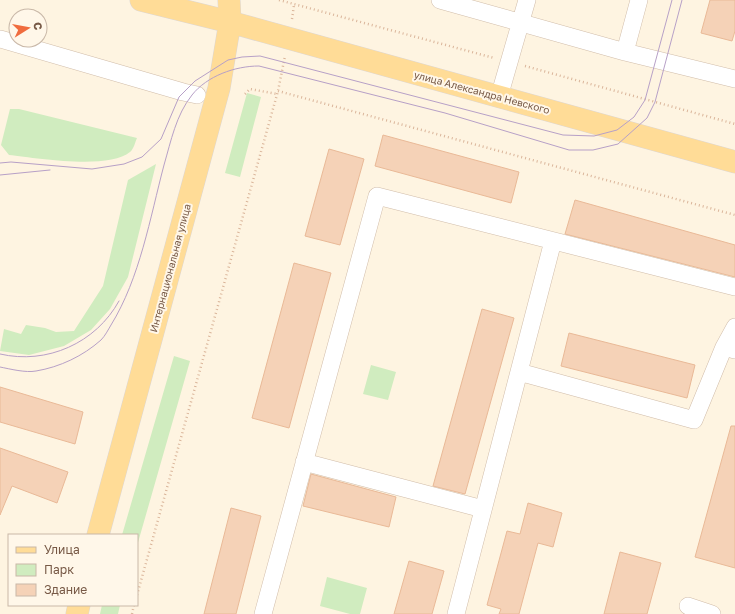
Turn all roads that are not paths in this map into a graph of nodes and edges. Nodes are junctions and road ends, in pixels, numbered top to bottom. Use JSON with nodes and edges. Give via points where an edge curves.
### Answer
{"nodes":[{"id":1,"x":141,"y":0,"type":"edge"},
{"id":2,"x":229,"y":0,"type":"edge"},
{"id":3,"x":440,"y":0,"type":"edge"},
{"id":4,"x":527,"y":0,"type":"edge"},
{"id":5,"x":639,"y":0,"type":"edge"},
{"id":6,"x":230,"y":22,"type":"junction"},
{"id":7,"x":520,"y":23,"type":"junction"},
{"id":8,"x":0,"y":40,"type":"edge"},
{"id":9,"x":625,"y":52,"type":"junction"},
{"id":10,"x":735,"y":79,"type":"edge"},
{"id":11,"x":197,"y":95,"type":"dead end"},
{"id":12,"x":499,"y":97,"type":"junction"},
{"id":13,"x":735,"y":162,"type":"edge"},
{"id":14,"x":553,"y":241,"type":"junction"},
{"id":15,"x":735,"y":287,"type":"edge"},
{"id":16,"x":735,"y":327,"type":"edge"},
{"id":17,"x":730,"y":348,"type":"edge"},
{"id":18,"x":519,"y":372,"type":"junction"},
{"id":19,"x":304,"y":462,"type":"junction"},
{"id":20,"x":483,"y":509,"type":"junction"},
{"id":21,"x":98,"y":534,"type":"edge"},
{"id":22,"x":688,"y":606,"type":"dead end"},
{"id":23,"x":262,"y":614,"type":"edge"},
{"id":24,"x":456,"y":614,"type":"edge"},
{"id":25,"x":712,"y":614,"type":"edge"}],
"edges":[{"from":1,"to":6,"type":"main road","name":"улица Александра Невского"},
{"from":2,"to":6,"type":"main road","name":"Интернациональная улица"},
{"from":3,"to":7,"type":"lane"},
{"from":4,"to":7,"type":"lane"},
{"from":5,"to":9,"type":"lane"},
{"from":6,"to":12,"type":"main road","name":"улица Александра Невского"},
{"from":6,"to":21,"type":"main road","name":"Интернациональная улица","via":[[219,88]]},
{"from":7,"to":9,"type":"lane"},
{"from":7,"to":12,"type":"lane"},
{"from":8,"to":11,"type":"lane"},
{"from":9,"to":10,"type":"lane"},
{"from":12,"to":13,"type":"main road","name":"улица Александра Невского"},
{"from":14,"to":15,"type":"lane"},
{"from":14,"to":18,"type":"lane"},
{"from":14,"to":19,"type":"lane","via":[[377,196]]},
{"from":16,"to":17,"type":"lane"},
{"from":17,"to":18,"type":"lane","via":[[694,420]]},
{"from":18,"to":20,"type":"lane"},
{"from":19,"to":20,"type":"lane"},
{"from":19,"to":23,"type":"lane"},
{"from":20,"to":24,"type":"lane"},
{"from":22,"to":25,"type":"lane"}]}
